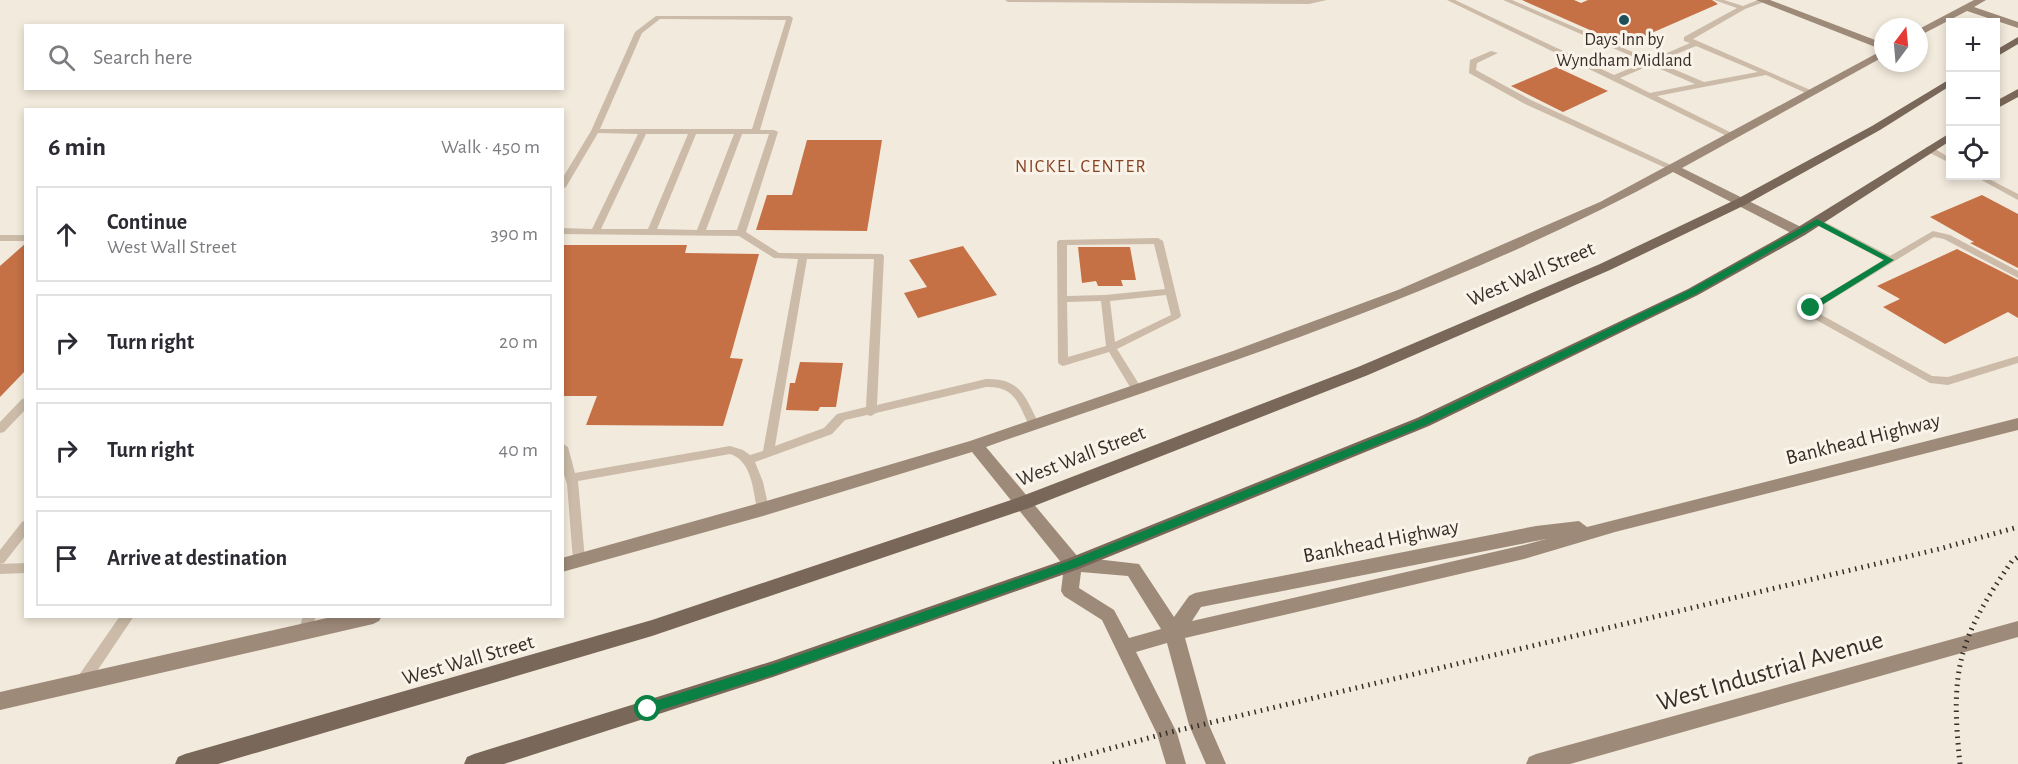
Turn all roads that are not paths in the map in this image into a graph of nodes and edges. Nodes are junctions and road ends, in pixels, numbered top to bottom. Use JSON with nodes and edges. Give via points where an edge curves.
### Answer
{"nodes":[{"id":1,"x":1008,"y":0,"type":"edge"},
{"id":2,"x":1324,"y":0,"type":"edge"},
{"id":3,"x":1450,"y":0,"type":"edge"},
{"id":4,"x":1506,"y":0,"type":"edge"},
{"id":5,"x":1717,"y":0,"type":"edge"},
{"id":6,"x":1761,"y":0,"type":"edge"},
{"id":7,"x":1981,"y":0,"type":"edge"},
{"id":8,"x":1743,"y":8,"type":"junction"},
{"id":9,"x":1966,"y":8,"type":"junction"},
{"id":10,"x":2018,"y":25,"type":"edge"},
{"id":11,"x":1928,"y":28,"type":"edge"},
{"id":12,"x":2018,"y":40,"type":"edge"},
{"id":13,"x":1696,"y":43,"type":"junction"},
{"id":14,"x":1874,"y":44,"type":"edge"},
{"id":15,"x":2000,"y":51,"type":"edge"},
{"id":16,"x":1494,"y":53,"type":"dead end"},
{"id":17,"x":1874,"y":58,"type":"edge"},
{"id":18,"x":1650,"y":63,"type":"junction"},
{"id":19,"x":1766,"y":73,"type":"junction"},
{"id":20,"x":1614,"y":78,"type":"junction"},
{"id":21,"x":1946,"y":84,"type":"edge"},
{"id":22,"x":1704,"y":85,"type":"junction"},
{"id":23,"x":1811,"y":92,"type":"junction"},
{"id":24,"x":2018,"y":92,"type":"edge"},
{"id":25,"x":1650,"y":96,"type":"junction"},
{"id":26,"x":2000,"y":103,"type":"edge"},
{"id":27,"x":594,"y":131,"type":"junction"},
{"id":28,"x":643,"y":131,"type":"junction"},
{"id":29,"x":693,"y":132,"type":"junction"},
{"id":30,"x":739,"y":132,"type":"junction"},
{"id":31,"x":755,"y":132,"type":"junction"},
{"id":32,"x":1732,"y":135,"type":"junction"},
{"id":33,"x":1946,"y":138,"type":"edge"},
{"id":34,"x":1929,"y":149,"type":"junction"},
{"id":35,"x":1946,"y":159,"type":"edge"},
{"id":36,"x":1671,"y":167,"type":"junction"},
{"id":37,"x":1986,"y":180,"type":"edge"},
{"id":38,"x":564,"y":184,"type":"edge"},
{"id":39,"x":2018,"y":197,"type":"edge"},
{"id":40,"x":1741,"y":202,"type":"junction"},
{"id":41,"x":1817,"y":221,"type":"junction"},
{"id":42,"x":564,"y":231,"type":"edge"},
{"id":43,"x":595,"y":231,"type":"junction"},
{"id":44,"x":651,"y":232,"type":"junction"},
{"id":45,"x":1800,"y":232,"type":"junction"},
{"id":46,"x":700,"y":233,"type":"junction"},
{"id":47,"x":741,"y":233,"type":"junction"},
{"id":48,"x":0,"y":238,"type":"edge"},
{"id":49,"x":24,"y":238,"type":"edge"},
{"id":50,"x":803,"y":256,"type":"junction"},
{"id":51,"x":1890,"y":260,"type":"junction"},
{"id":52,"x":2018,"y":275,"type":"edge"},
{"id":53,"x":1170,"y":292,"type":"junction"},
{"id":54,"x":1063,"y":298,"type":"junction"},
{"id":55,"x":1105,"y":298,"type":"junction"},
{"id":56,"x":1111,"y":348,"type":"junction"},
{"id":57,"x":2018,"y":359,"type":"edge"},
{"id":58,"x":1137,"y":389,"type":"junction"},
{"id":59,"x":24,"y":404,"type":"edge"},
{"id":60,"x":871,"y":412,"type":"junction"},
{"id":61,"x":1034,"y":424,"type":"junction"},
{"id":62,"x":2018,"y":424,"type":"edge"},
{"id":63,"x":0,"y":429,"type":"edge"},
{"id":64,"x":975,"y":445,"type":"junction"},
{"id":65,"x":564,"y":453,"type":"edge"},
{"id":66,"x":768,"y":453,"type":"junction"},
{"id":67,"x":749,"y":460,"type":"junction"},
{"id":68,"x":572,"y":478,"type":"junction"},
{"id":69,"x":1023,"y":503,"type":"junction"},
{"id":70,"x":763,"y":509,"type":"junction"},
{"id":71,"x":1615,"y":525,"type":"junction"},
{"id":72,"x":24,"y":528,"type":"edge"},
{"id":73,"x":0,"y":559,"type":"edge"},
{"id":74,"x":579,"y":560,"type":"junction"},
{"id":75,"x":564,"y":564,"type":"edge"},
{"id":76,"x":1073,"y":564,"type":"junction"},
{"id":77,"x":24,"y":568,"type":"edge"},
{"id":78,"x":0,"y":569,"type":"edge"},
{"id":79,"x":127,"y":618,"type":"edge"},
{"id":80,"x":358,"y":618,"type":"edge"},
{"id":81,"x":307,"y":625,"type":"edge"},
{"id":82,"x":2018,"y":629,"type":"edge"},
{"id":83,"x":1174,"y":633,"type":"junction"},
{"id":84,"x":1124,"y":648,"type":"junction"},
{"id":85,"x":82,"y":683,"type":"junction"},
{"id":86,"x":0,"y":701,"type":"edge"},
{"id":87,"x":185,"y":764,"type":"edge"},
{"id":88,"x":474,"y":764,"type":"edge"},
{"id":89,"x":1176,"y":764,"type":"edge"},
{"id":90,"x":1216,"y":764,"type":"edge"},
{"id":91,"x":1536,"y":764,"type":"edge"}],
"edges":[{"from":1,"to":2,"type":"lane"},
{"from":3,"to":20,"type":"lane"},
{"from":4,"to":18,"type":"lane"},
{"from":5,"to":8,"type":"lane"},
{"from":6,"to":8,"type":"lane"},
{"from":6,"to":14,"type":"street"},
{"from":7,"to":9,"type":"street"},
{"from":8,"to":13,"type":"lane","via":[[1687,37]]},
{"from":9,"to":10,"type":"street"},
{"from":9,"to":11,"type":"street"},
{"from":12,"to":15,"type":"main road"},
{"from":13,"to":18,"type":"lane"},
{"from":13,"to":19,"type":"lane"},
{"from":16,"to":36,"type":"lane","via":[[1473,62],[1473,71],[1528,102]]},
{"from":17,"to":23,"type":"street","name":"West Wall Street"},
{"from":18,"to":20,"type":"lane"},
{"from":18,"to":22,"type":"lane"},
{"from":19,"to":22,"type":"lane"},
{"from":19,"to":23,"type":"lane"},
{"from":20,"to":25,"type":"lane"},
{"from":21,"to":40,"type":"main road","name":"West Wall Street"},
{"from":22,"to":25,"type":"lane"},
{"from":23,"to":32,"type":"street","name":"West Wall Street"},
{"from":24,"to":26,"type":"main road"},
{"from":25,"to":32,"type":"lane"},
{"from":27,"to":28,"type":"lane"},
{"from":27,"to":31,"type":"lane","via":[[639,32],[658,17],[790,18]]},
{"from":27,"to":38,"type":"lane"},
{"from":28,"to":29,"type":"lane"},
{"from":28,"to":43,"type":"lane"},
{"from":29,"to":30,"type":"lane"},
{"from":29,"to":44,"type":"lane"},
{"from":30,"to":31,"type":"lane"},
{"from":30,"to":46,"type":"lane"},
{"from":31,"to":47,"type":"lane","via":[[774,132]]},
{"from":32,"to":36,"type":"street","name":"West Wall Street"},
{"from":33,"to":34,"type":"main road"},
{"from":34,"to":35,"type":"lane"},
{"from":34,"to":41,"type":"main road"},
{"from":36,"to":40,"type":"street"},
{"from":36,"to":58,"type":"street","name":"West Wall Street","via":[[1604,205],[1403,293]]},
{"from":37,"to":39,"type":"lane"},
{"from":40,"to":45,"type":"street"},
{"from":40,"to":69,"type":"main road","name":"West Wall Street","via":[[1605,267],[1363,371]]},
{"from":41,"to":45,"type":"main road"},
{"from":41,"to":51,"type":"lane"},
{"from":42,"to":43,"type":"lane"},
{"from":43,"to":44,"type":"lane"},
{"from":44,"to":46,"type":"lane"},
{"from":45,"to":76,"type":"main road","via":[[1693,292],[1423,422]]},
{"from":46,"to":47,"type":"lane"},
{"from":47,"to":50,"type":"lane","via":[[777,256]]},
{"from":48,"to":49,"type":"lane"},
{"from":50,"to":60,"type":"lane","via":[[879,256]]},
{"from":50,"to":66,"type":"lane"},
{"from":51,"to":52,"type":"lane","via":[[1933,234],[1947,237]]},
{"from":51,"to":57,"type":"lane","via":[[1811,308],[1814,315],[1930,379],[1948,381]]},
{"from":53,"to":54,"type":"lane","via":[[1158,242],[1062,242]]},
{"from":53,"to":55,"type":"lane"},
{"from":53,"to":56,"type":"lane","via":[[1176,316]]},
{"from":54,"to":55,"type":"lane"},
{"from":54,"to":56,"type":"lane","via":[[1063,362]]},
{"from":55,"to":56,"type":"lane"},
{"from":56,"to":58,"type":"lane"},
{"from":58,"to":61,"type":"street","name":"West Wall Street"},
{"from":59,"to":63,"type":"lane"},
{"from":60,"to":61,"type":"lane","via":[[986,383],[1006,382]]},
{"from":60,"to":66,"type":"lane","via":[[841,417],[828,431]]},
{"from":61,"to":64,"type":"street","name":"West Wall Street"},
{"from":62,"to":71,"type":"street","name":"Bankhead Highway"},
{"from":64,"to":69,"type":"street"},
{"from":64,"to":70,"type":"street","name":"West Wall Street"},
{"from":65,"to":68,"type":"lane"},
{"from":66,"to":67,"type":"lane"},
{"from":67,"to":68,"type":"lane","via":[[740,451],[730,450]]},
{"from":67,"to":70,"type":"lane"},
{"from":68,"to":74,"type":"lane"},
{"from":69,"to":76,"type":"street"},
{"from":69,"to":87,"type":"main road","name":"West Wall Street","via":[[652,628]]},
{"from":70,"to":74,"type":"street","name":"West Wall Street"},
{"from":71,"to":83,"type":"street","name":"Bankhead Highway","via":[[1524,552]]},
{"from":71,"to":83,"type":"street","name":"Bankhead Highway","via":[[1536,533],[1195,601]]},
{"from":72,"to":73,"type":"lane"},
{"from":74,"to":75,"type":"street","name":"West Wall Street"},
{"from":76,"to":83,"type":"street","via":[[1133,569]]},
{"from":76,"to":84,"type":"street","via":[[1070,591],[1108,615]]},
{"from":76,"to":88,"type":"main road","via":[[773,669]]},
{"from":77,"to":78,"type":"lane"},
{"from":79,"to":85,"type":"lane"},
{"from":80,"to":81,"type":"street"},
{"from":81,"to":85,"type":"street"},
{"from":82,"to":91,"type":"street","name":"West Industrial Avenue"},
{"from":83,"to":84,"type":"street","name":"Bankhead Highway"},
{"from":83,"to":90,"type":"street","via":[[1199,725]]},
{"from":84,"to":89,"type":"street","via":[[1167,733]]},
{"from":85,"to":86,"type":"street"}]}
